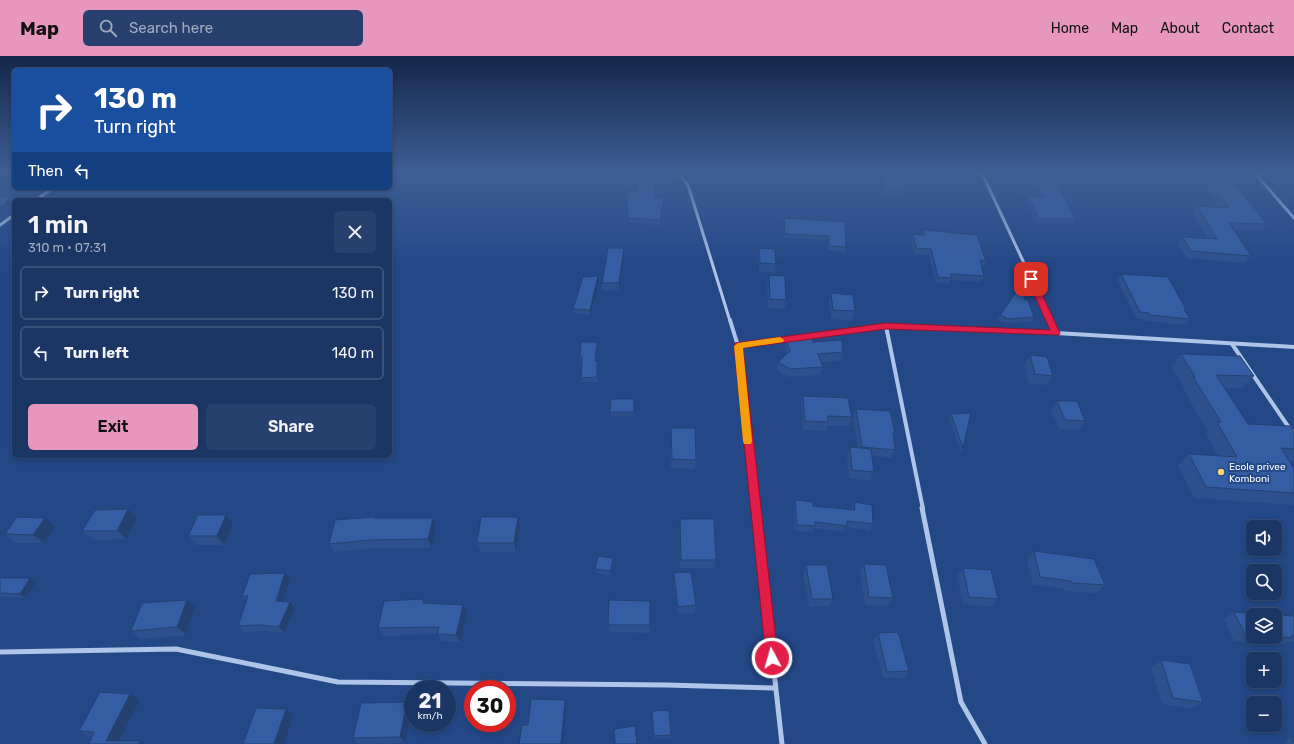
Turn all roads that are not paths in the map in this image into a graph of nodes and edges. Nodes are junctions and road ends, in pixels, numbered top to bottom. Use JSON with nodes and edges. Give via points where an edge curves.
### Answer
{"nodes":[{"id":1,"x":694,"y":203,"type":"edge"},
{"id":2,"x":996,"y":203,"type":"edge"},
{"id":3,"x":1281,"y":203,"type":"edge"},
{"id":4,"x":12,"y":216,"type":"edge"},
{"id":5,"x":1294,"y":218,"type":"edge"},
{"id":6,"x":0,"y":225,"type":"edge"},
{"id":7,"x":886,"y":326,"type":"junction"},
{"id":8,"x":1056,"y":333,"type":"junction"},
{"id":9,"x":1232,"y":344,"type":"junction"},
{"id":10,"x":738,"y":346,"type":"junction"},
{"id":11,"x":1294,"y":347,"type":"edge"},
{"id":12,"x":1294,"y":435,"type":"edge"},
{"id":13,"x":0,"y":652,"type":"edge"},
{"id":14,"x":775,"y":688,"type":"junction"},
{"id":15,"x":782,"y":744,"type":"edge"},
{"id":16,"x":985,"y":744,"type":"edge"}],
"edges":[{"from":1,"to":10,"type":"street"},
{"from":2,"to":8,"type":"street"},
{"from":3,"to":5,"type":"street"},
{"from":4,"to":6,"type":"street"},
{"from":7,"to":8,"type":"street"},
{"from":7,"to":10,"type":"street"},
{"from":7,"to":16,"type":"street","via":[[961,702]]},
{"from":8,"to":9,"type":"street"},
{"from":9,"to":11,"type":"street"},
{"from":9,"to":12,"type":"street"},
{"from":10,"to":14,"type":"street"},
{"from":13,"to":14,"type":"street","via":[[176,649],[338,682]]},
{"from":14,"to":15,"type":"street"}]}
